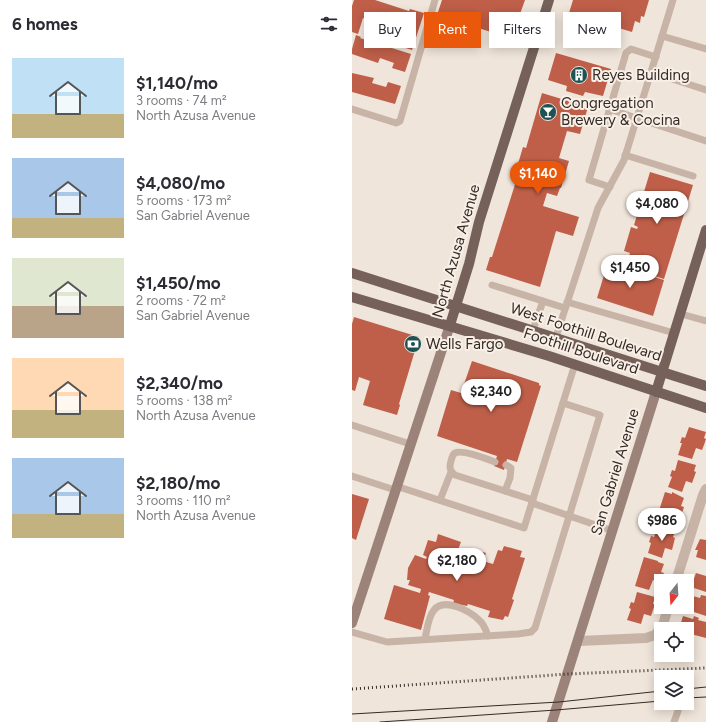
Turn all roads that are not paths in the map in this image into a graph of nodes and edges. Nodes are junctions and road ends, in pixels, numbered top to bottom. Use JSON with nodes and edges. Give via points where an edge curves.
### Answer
{"nodes":[{"id":1,"x":435,"y":0,"type":"edge"},
{"id":2,"x":548,"y":0,"type":"edge"},
{"id":3,"x":673,"y":0,"type":"edge"},
{"id":4,"x":662,"y":36,"type":"junction"},
{"id":5,"x":706,"y":49,"type":"edge"},
{"id":6,"x":656,"y":57,"type":"junction"},
{"id":7,"x":651,"y":72,"type":"junction"},
{"id":8,"x":706,"y":90,"type":"edge"},
{"id":9,"x":352,"y":109,"type":"edge"},
{"id":10,"x":609,"y":109,"type":"junction"},
{"id":11,"x":637,"y":118,"type":"junction"},
{"id":12,"x":706,"y":141,"type":"edge"},
{"id":13,"x":625,"y":155,"type":"junction"},
{"id":14,"x":693,"y":176,"type":"dead end"},
{"id":15,"x":610,"y":187,"type":"junction"},
{"id":16,"x":706,"y":230,"type":"edge"},
{"id":17,"x":703,"y":253,"type":"edge"},
{"id":18,"x":352,"y":272,"type":"edge"},
{"id":19,"x":492,"y":285,"type":"dead end"},
{"id":20,"x":352,"y":297,"type":"edge"},
{"id":21,"x":543,"y":301,"type":"junction"},
{"id":22,"x":456,"y":305,"type":"junction"},
{"id":23,"x":566,"y":305,"type":"junction"},
{"id":24,"x":681,"y":314,"type":"junction"},
{"id":25,"x":706,"y":321,"type":"edge"},
{"id":26,"x":450,"y":325,"type":"junction"},
{"id":27,"x":533,"y":330,"type":"junction"},
{"id":28,"x":674,"y":334,"type":"junction"},
{"id":29,"x":556,"y":337,"type":"junction"},
{"id":30,"x":575,"y":364,"type":"junction"},
{"id":31,"x":662,"y":372,"type":"junction"},
{"id":32,"x":706,"y":386,"type":"edge"},
{"id":33,"x":656,"y":392,"type":"junction"},
{"id":34,"x":562,"y":403,"type":"junction"},
{"id":35,"x":706,"y":408,"type":"edge"},
{"id":36,"x":352,"y":425,"type":"edge"},
{"id":37,"x":410,"y":444,"type":"junction"},
{"id":38,"x":495,"y":462,"type":"dead end"},
{"id":39,"x":506,"y":465,"type":"dead end"},
{"id":40,"x":451,"y":472,"type":"junction"},
{"id":41,"x":352,"y":476,"type":"edge"},
{"id":42,"x":396,"y":488,"type":"junction"},
{"id":43,"x":706,"y":490,"type":"edge"},
{"id":44,"x":506,"y":491,"type":"junction"},
{"id":45,"x":440,"y":500,"type":"junction"},
{"id":46,"x":532,"y":501,"type":"junction"},
{"id":47,"x":569,"y":516,"type":"junction"},
{"id":48,"x":613,"y":531,"type":"junction"},
{"id":49,"x":678,"y":574,"type":"edge"},
{"id":50,"x":666,"y":614,"type":"edge"},
{"id":51,"x":352,"y":623,"type":"edge"},
{"id":52,"x":352,"y":632,"type":"edge"},
{"id":53,"x":488,"y":636,"type":"junction"},
{"id":54,"x":425,"y":639,"type":"junction"},
{"id":55,"x":579,"y":641,"type":"junction"},
{"id":56,"x":678,"y":710,"type":"dead end"},
{"id":57,"x":552,"y":722,"type":"edge"},
{"id":58,"x":674,"y":722,"type":"edge"}],
"edges":[{"from":1,"to":9,"type":"lane","via":[[400,121],[396,123]]},
{"from":2,"to":22,"type":"main road","name":"North Azusa Avenue"},
{"from":3,"to":4,"type":"lane"},
{"from":4,"to":5,"type":"lane"},
{"from":4,"to":6,"type":"lane"},
{"from":6,"to":7,"type":"lane"},
{"from":6,"to":10,"type":"lane","via":[[631,49],[626,53]]},
{"from":7,"to":8,"type":"lane"},
{"from":7,"to":11,"type":"lane"},
{"from":10,"to":11,"type":"lane"},
{"from":10,"to":15,"type":"lane","via":[[589,180]]},
{"from":11,"to":12,"type":"lane"},
{"from":11,"to":13,"type":"lane"},
{"from":13,"to":14,"type":"lane"},
{"from":13,"to":15,"type":"lane"},
{"from":15,"to":23,"type":"lane","via":[[598,208]]},
{"from":16,"to":17,"type":"main road","name":"San Gabriel Avenue"},
{"from":17,"to":24,"type":"main road","name":"San Gabriel Avenue"},
{"from":18,"to":22,"type":"main road","name":"West Foothill Boulevard"},
{"from":19,"to":21,"type":"lane"},
{"from":20,"to":26,"type":"main road","name":"Foothill Boulevard"},
{"from":21,"to":23,"type":"lane"},
{"from":21,"to":27,"type":"lane"},
{"from":22,"to":26,"type":"main road","name":"North Azusa Avenue"},
{"from":22,"to":27,"type":"main road","name":"West Foothill Boulevard"},
{"from":23,"to":28,"type":"lane"},
{"from":23,"to":29,"type":"lane"},
{"from":24,"to":25,"type":"lane"},
{"from":24,"to":28,"type":"main road","name":"San Gabriel Avenue"},
{"from":26,"to":30,"type":"main road","name":"Foothill Boulevard"},
{"from":26,"to":37,"type":"main road","name":"North Azusa Avenue"},
{"from":27,"to":29,"type":"main road","name":"West Foothill Boulevard"},
{"from":28,"to":31,"type":"main road","name":"San Gabriel Avenue"},
{"from":29,"to":31,"type":"main road","name":"West Foothill Boulevard"},
{"from":30,"to":33,"type":"main road","name":"Foothill Boulevard"},
{"from":30,"to":34,"type":"lane"},
{"from":31,"to":32,"type":"main road","name":"West Foothill Boulevard"},
{"from":31,"to":33,"type":"main road","name":"San Gabriel Avenue"},
{"from":33,"to":35,"type":"main road"},
{"from":33,"to":48,"type":"main road","name":"San Gabriel Avenue"},
{"from":34,"to":46,"type":"lane"},
{"from":34,"to":47,"type":"lane","via":[[600,415]]},
{"from":36,"to":37,"type":"lane"},
{"from":37,"to":42,"type":"main road","name":"North Azusa Avenue"},
{"from":38,"to":40,"type":"lane","via":[[461,452],[455,453],[452,455]]},
{"from":39,"to":44,"type":"lane","via":[[511,468]]},
{"from":40,"to":44,"type":"lane"},
{"from":40,"to":45,"type":"lane"},
{"from":41,"to":42,"type":"lane"},
{"from":42,"to":45,"type":"lane"},
{"from":42,"to":51,"type":"main road","name":"North Azusa Avenue"},
{"from":43,"to":49,"type":"street"},
{"from":44,"to":46,"type":"lane"},
{"from":45,"to":46,"type":"lane","via":[[524,528]]},
{"from":46,"to":47,"type":"lane"},
{"from":47,"to":48,"type":"lane"},
{"from":47,"to":53,"type":"lane","via":[[535,628],[531,632]]},
{"from":48,"to":55,"type":"main road","name":"San Gabriel Avenue"},
{"from":50,"to":55,"type":"street","via":[[656,635],[646,638]]},
{"from":52,"to":54,"type":"lane","via":[[386,642]]},
{"from":53,"to":54,"type":"lane"},
{"from":53,"to":54,"type":"lane","via":[[479,620],[470,613],[446,604],[434,609]]},
{"from":55,"to":57,"type":"main road","name":"San Gabriel Avenue"},
{"from":56,"to":58,"type":"lane"}]}
